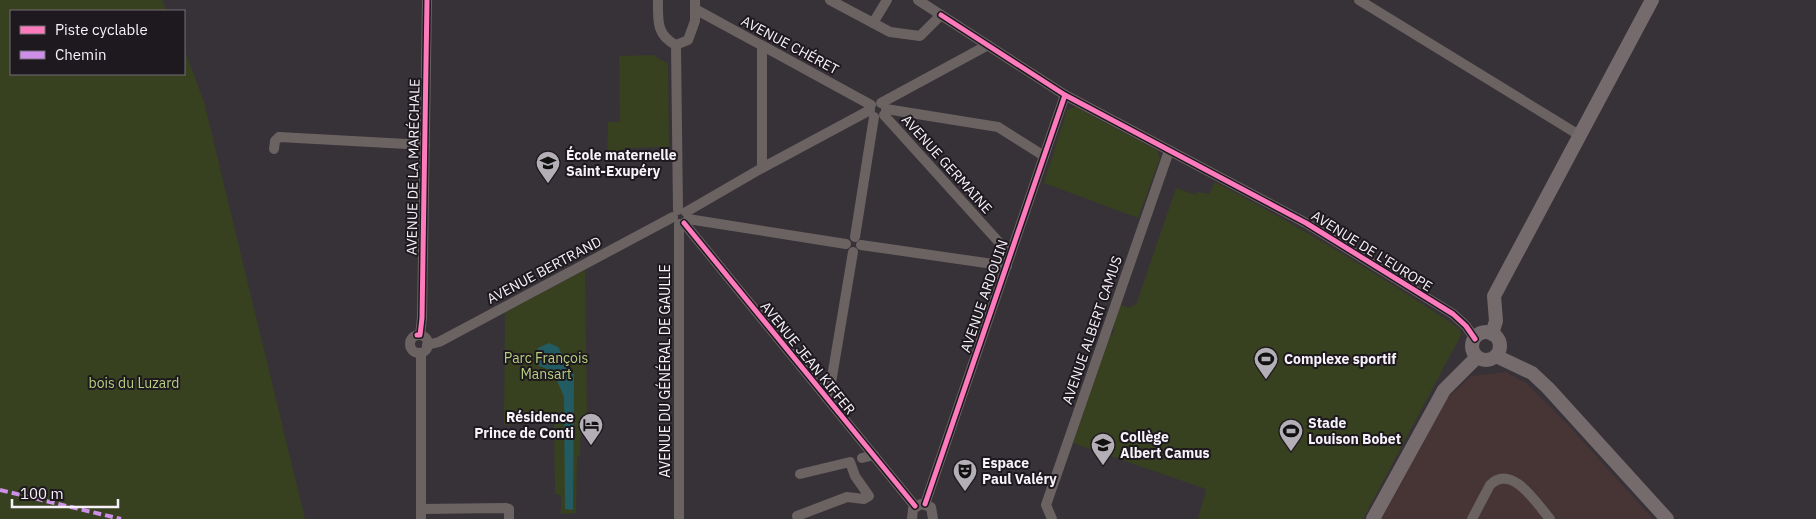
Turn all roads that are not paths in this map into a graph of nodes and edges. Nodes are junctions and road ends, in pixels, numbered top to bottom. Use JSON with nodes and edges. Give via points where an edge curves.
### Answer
{"nodes":[{"id":1,"x":427,"y":0,"type":"edge"},
{"id":2,"x":658,"y":0,"type":"edge"},
{"id":3,"x":830,"y":0,"type":"edge"},
{"id":4,"x":887,"y":0,"type":"edge"},
{"id":5,"x":918,"y":0,"type":"edge"},
{"id":6,"x":1359,"y":0,"type":"edge"},
{"id":7,"x":1652,"y":0,"type":"edge"},
{"id":8,"x":695,"y":5,"type":"edge"},
{"id":9,"x":941,"y":15,"type":"junction"},
{"id":10,"x":873,"y":23,"type":"junction"},
{"id":11,"x":676,"y":45,"type":"junction"},
{"id":12,"x":988,"y":45,"type":"junction"},
{"id":13,"x":762,"y":46,"type":"junction"},
{"id":14,"x":1065,"y":96,"type":"junction"},
{"id":15,"x":878,"y":110,"type":"junction"},
{"id":16,"x":1579,"y":136,"type":"junction"},
{"id":17,"x":425,"y":145,"type":"junction"},
{"id":18,"x":274,"y":149,"type":"dead end"},
{"id":19,"x":1169,"y":151,"type":"junction"},
{"id":20,"x":1044,"y":156,"type":"junction"},
{"id":21,"x":762,"y":168,"type":"junction"},
{"id":22,"x":681,"y":217,"type":"junction"},
{"id":23,"x":854,"y":245,"type":"junction"},
{"id":24,"x":1011,"y":252,"type":"junction"},
{"id":25,"x":1006,"y":266,"type":"junction"},
{"id":26,"x":1492,"y":334,"type":"junction"},
{"id":27,"x":420,"y":335,"type":"junction"},
{"id":28,"x":1475,"y":339,"type":"junction"},
{"id":29,"x":424,"y":349,"type":"junction"},
{"id":30,"x":1496,"y":356,"type":"junction"},
{"id":31,"x":1477,"y":357,"type":"junction"},
{"id":32,"x":826,"y":397,"type":"junction"},
{"id":33,"x":874,"y":455,"type":"junction"},
{"id":34,"x":862,"y":458,"type":"dead end"},
{"id":35,"x":800,"y":474,"type":"dead end"},
{"id":36,"x":920,"y":505,"type":"junction"},
{"id":37,"x":421,"y":514,"type":"edge"},
{"id":38,"x":797,"y":516,"type":"dead end"},
{"id":39,"x":509,"y":519,"type":"edge"},
{"id":40,"x":679,"y":519,"type":"edge"},
{"id":41,"x":912,"y":519,"type":"edge"},
{"id":42,"x":933,"y":519,"type":"edge"},
{"id":43,"x":1052,"y":519,"type":"edge"},
{"id":44,"x":1373,"y":519,"type":"edge"},
{"id":45,"x":1472,"y":519,"type":"edge"},
{"id":46,"x":1550,"y":519,"type":"edge"},
{"id":47,"x":1667,"y":519,"type":"edge"}],
"edges":[{"from":1,"to":17,"type":"street","name":"AVENUE DE LA MARÉCHALE"},
{"from":2,"to":11,"type":"street","via":[[658,25],[662,35]]},
{"from":3,"to":10,"type":"street"},
{"from":4,"to":10,"type":"street"},
{"from":5,"to":9,"type":"street"},
{"from":6,"to":16,"type":"street"},
{"from":7,"to":16,"type":"main road"},
{"from":8,"to":11,"type":"street","via":[[695,25],[688,40]]},
{"from":8,"to":13,"type":"street","name":"AVENUE CHÉRET"},
{"from":9,"to":10,"type":"street","via":[[920,36],[890,32]]},
{"from":9,"to":12,"type":"street"},
{"from":11,"to":22,"type":"street","name":"AVENUE DU GÉNÉRAL DE GAULLE"},
{"from":12,"to":14,"type":"street"},
{"from":12,"to":15,"type":"street","name":"AVENUE BERTRAND"},
{"from":13,"to":15,"type":"street","name":"AVENUE CHÉRET"},
{"from":13,"to":21,"type":"street"},
{"from":14,"to":19,"type":"street","name":"AVENUE DE L'EUROPE"},
{"from":14,"to":20,"type":"street","name":"AVENUE ARDOUIN"},
{"from":15,"to":20,"type":"street","via":[[998,127]]},
{"from":15,"to":21,"type":"street","name":"AVENUE BERTRAND"},
{"from":15,"to":23,"type":"street"},
{"from":15,"to":24,"type":"street","name":"AVENUE GERMAINE"},
{"from":16,"to":26,"type":"main road","via":[[1494,296],[1496,320]]},
{"from":17,"to":18,"type":"street","via":[[279,137],[274,141]]},
{"from":17,"to":27,"type":"street","name":"AVENUE DE LA MARÉCHALE"},
{"from":19,"to":28,"type":"street","name":"AVENUE DE L'EUROPE","via":[[1319,231],[1453,314]]},
{"from":19,"to":43,"type":"street","name":"AVENUE ALBERT CAMUS","via":[[1046,505]]},
{"from":20,"to":24,"type":"street","name":"AVENUE ARDOUIN"},
{"from":21,"to":22,"type":"street","name":"AVENUE BERTRAND"},
{"from":22,"to":23,"type":"street"},
{"from":22,"to":29,"type":"street","name":"AVENUE BERTRAND"},
{"from":22,"to":32,"type":"street","name":"AVENUE JEAN KIFFER"},
{"from":22,"to":40,"type":"street","name":"AVENUE DU GÉNÉRAL DE GAULLE"},
{"from":23,"to":25,"type":"street"},
{"from":23,"to":32,"type":"street"},
{"from":24,"to":25,"type":"street","name":"AVENUE ARDOUIN"},
{"from":25,"to":36,"type":"street","name":"AVENUE ARDOUIN"},
{"from":26,"to":28,"type":"main road","via":[[1481,334]]},
{"from":26,"to":30,"type":"main road","via":[[1500,344]]},
{"from":27,"to":29,"type":"street","via":[[425,337]]},
{"from":27,"to":29,"type":"street","via":[[412,337],[410,345],[414,351]]},
{"from":28,"to":31,"type":"main road","via":[[1473,346]]},
{"from":29,"to":37,"type":"street"},
{"from":30,"to":31,"type":"main road","via":[[1485,360]]},
{"from":30,"to":47,"type":"main road","via":[[1532,373],[1548,388]]},
{"from":31,"to":44,"type":"main road","via":[[1444,390]]},
{"from":32,"to":33,"type":"street","name":"AVENUE JEAN KIFFER"},
{"from":33,"to":34,"type":"street"},
{"from":33,"to":36,"type":"street","name":"AVENUE JEAN KIFFER"},
{"from":35,"to":38,"type":"street","via":[[850,462],[869,496],[864,499],[846,497]]},
{"from":36,"to":41,"type":"street","name":"AVENUE ARDOUIN","via":[[912,512]]},
{"from":36,"to":42,"type":"street","name":"AVENUE JEAN KIFFER","via":[[933,510]]},
{"from":37,"to":39,"type":"street","via":[[506,508],[509,509]]},
{"from":45,"to":46,"type":"street","via":[[1490,485],[1506,478],[1514,480]]}]}
